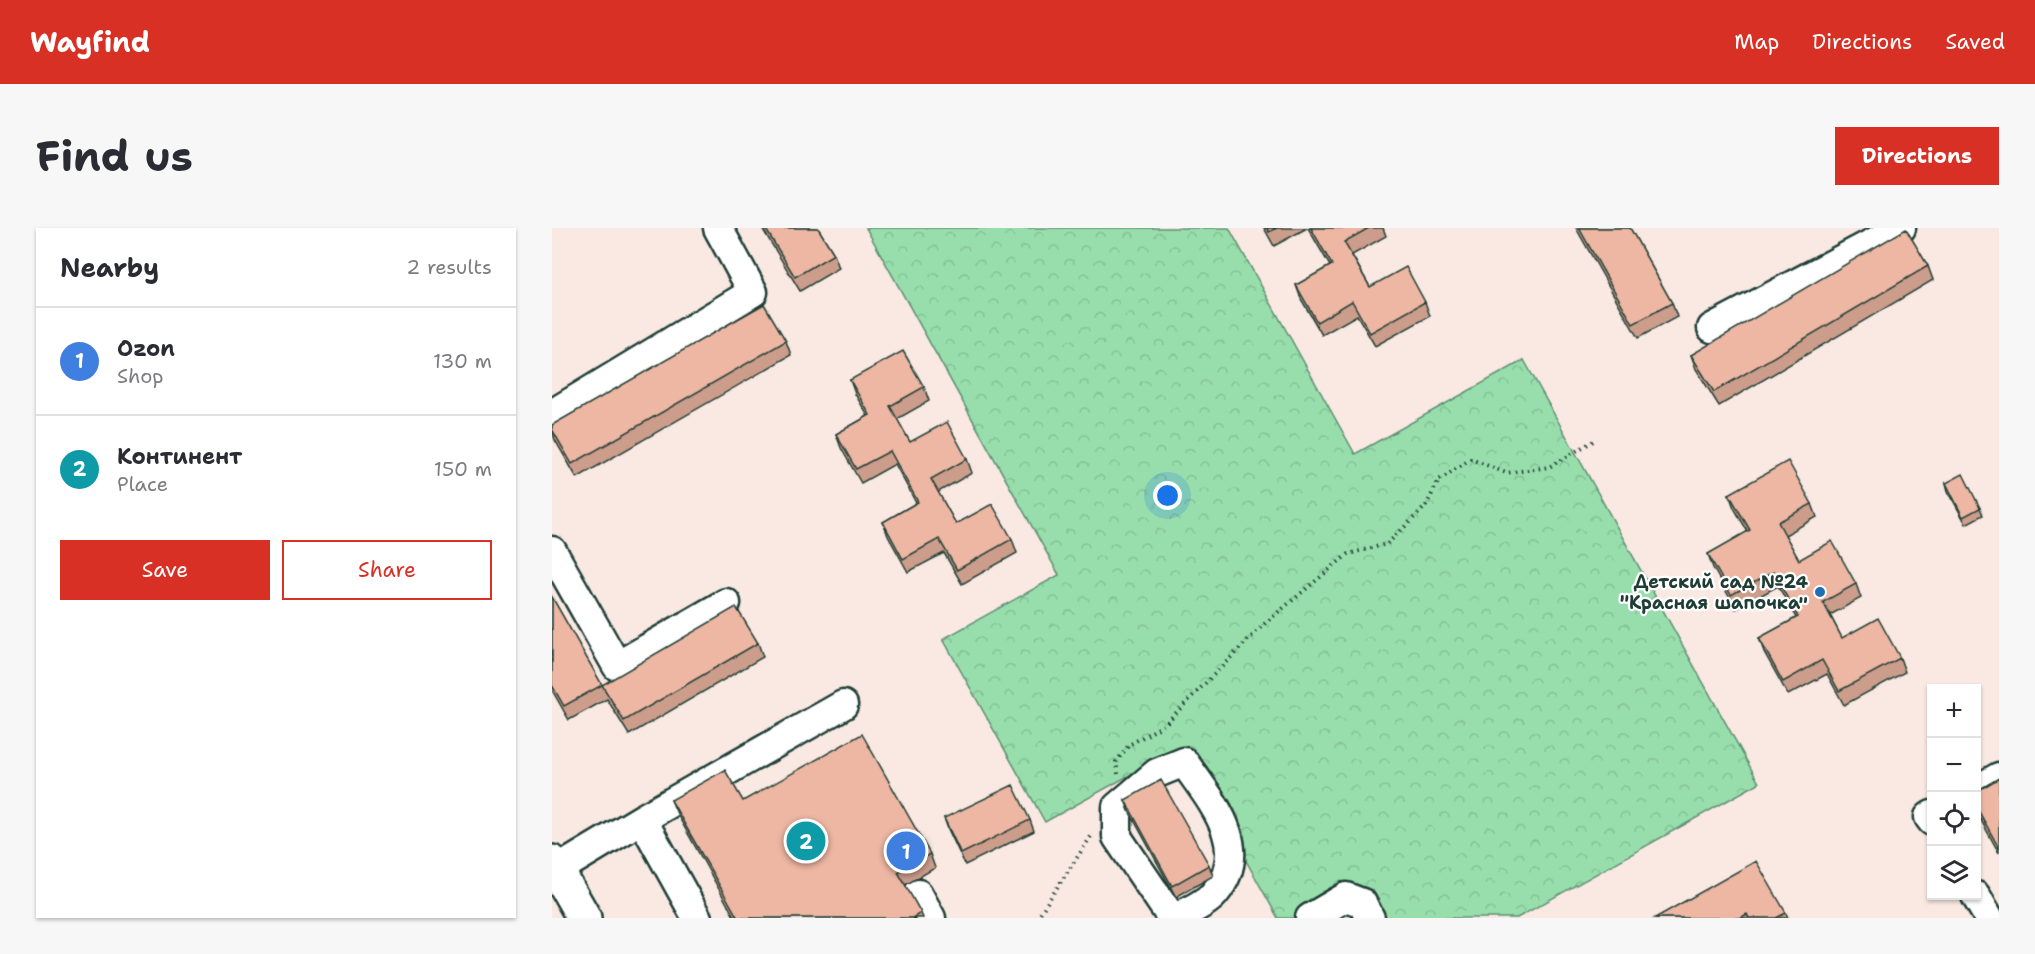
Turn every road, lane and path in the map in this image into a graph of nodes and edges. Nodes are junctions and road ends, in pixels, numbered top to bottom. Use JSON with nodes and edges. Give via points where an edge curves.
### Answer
{"nodes":[{"id":1,"x":718,"y":228,"type":"edge"},
{"id":2,"x":1901,"y":228,"type":"edge"},
{"id":3,"x":1712,"y":328,"type":"dead end"},
{"id":4,"x":552,"y":414,"type":"edge"},
{"id":5,"x":1597,"y":439,"type":"dead end"},
{"id":6,"x":552,"y":551,"type":"edge"},
{"id":7,"x":726,"y":603,"type":"dead end"},
{"id":8,"x":843,"y":705,"type":"dead end"},
{"id":9,"x":1999,"y":777,"type":"edge"},
{"id":10,"x":1120,"y":783,"type":"dead end"},
{"id":11,"x":1981,"y":788,"type":"edge"},
{"id":12,"x":642,"y":819,"type":"junction"},
{"id":13,"x":1094,"y":832,"type":"dead end"},
{"id":14,"x":554,"y":866,"type":"edge"},
{"id":15,"x":1978,"y":900,"type":"edge"},
{"id":16,"x":584,"y":918,"type":"edge"},
{"id":17,"x":697,"y":918,"type":"edge"},
{"id":18,"x":1038,"y":918,"type":"edge"},
{"id":19,"x":1174,"y":918,"type":"edge"},
{"id":20,"x":1310,"y":918,"type":"edge"},
{"id":21,"x":1370,"y":918,"type":"edge"},
{"id":22,"x":1989,"y":918,"type":"edge"}],
"edges":[{"from":1,"to":4,"type":"lane","via":[[753,292]]},
{"from":2,"to":3,"type":"lane"},
{"from":5,"to":10,"type":"path","via":[[1549,467],[1506,472],[1471,459],[1439,480],[1426,506],[1387,544],[1348,554],[1263,625],[1165,724],[1130,745],[1116,762]]},
{"from":6,"to":7,"type":"lane","via":[[617,666]]},
{"from":8,"to":12,"type":"lane"},
{"from":9,"to":11,"type":"lane"},
{"from":12,"to":14,"type":"lane"},
{"from":12,"to":17,"type":"lane"},
{"from":13,"to":18,"type":"path"},
{"from":14,"to":16,"type":"main road"},
{"from":15,"to":22,"type":"lane"},
{"from":19,"to":19,"type":"lane","via":[[1215,894],[1232,861],[1224,821],[1184,762],[1157,773],[1117,807],[1117,837]]},
{"from":20,"to":21,"type":"lane","via":[[1346,897],[1362,903]]}]}
